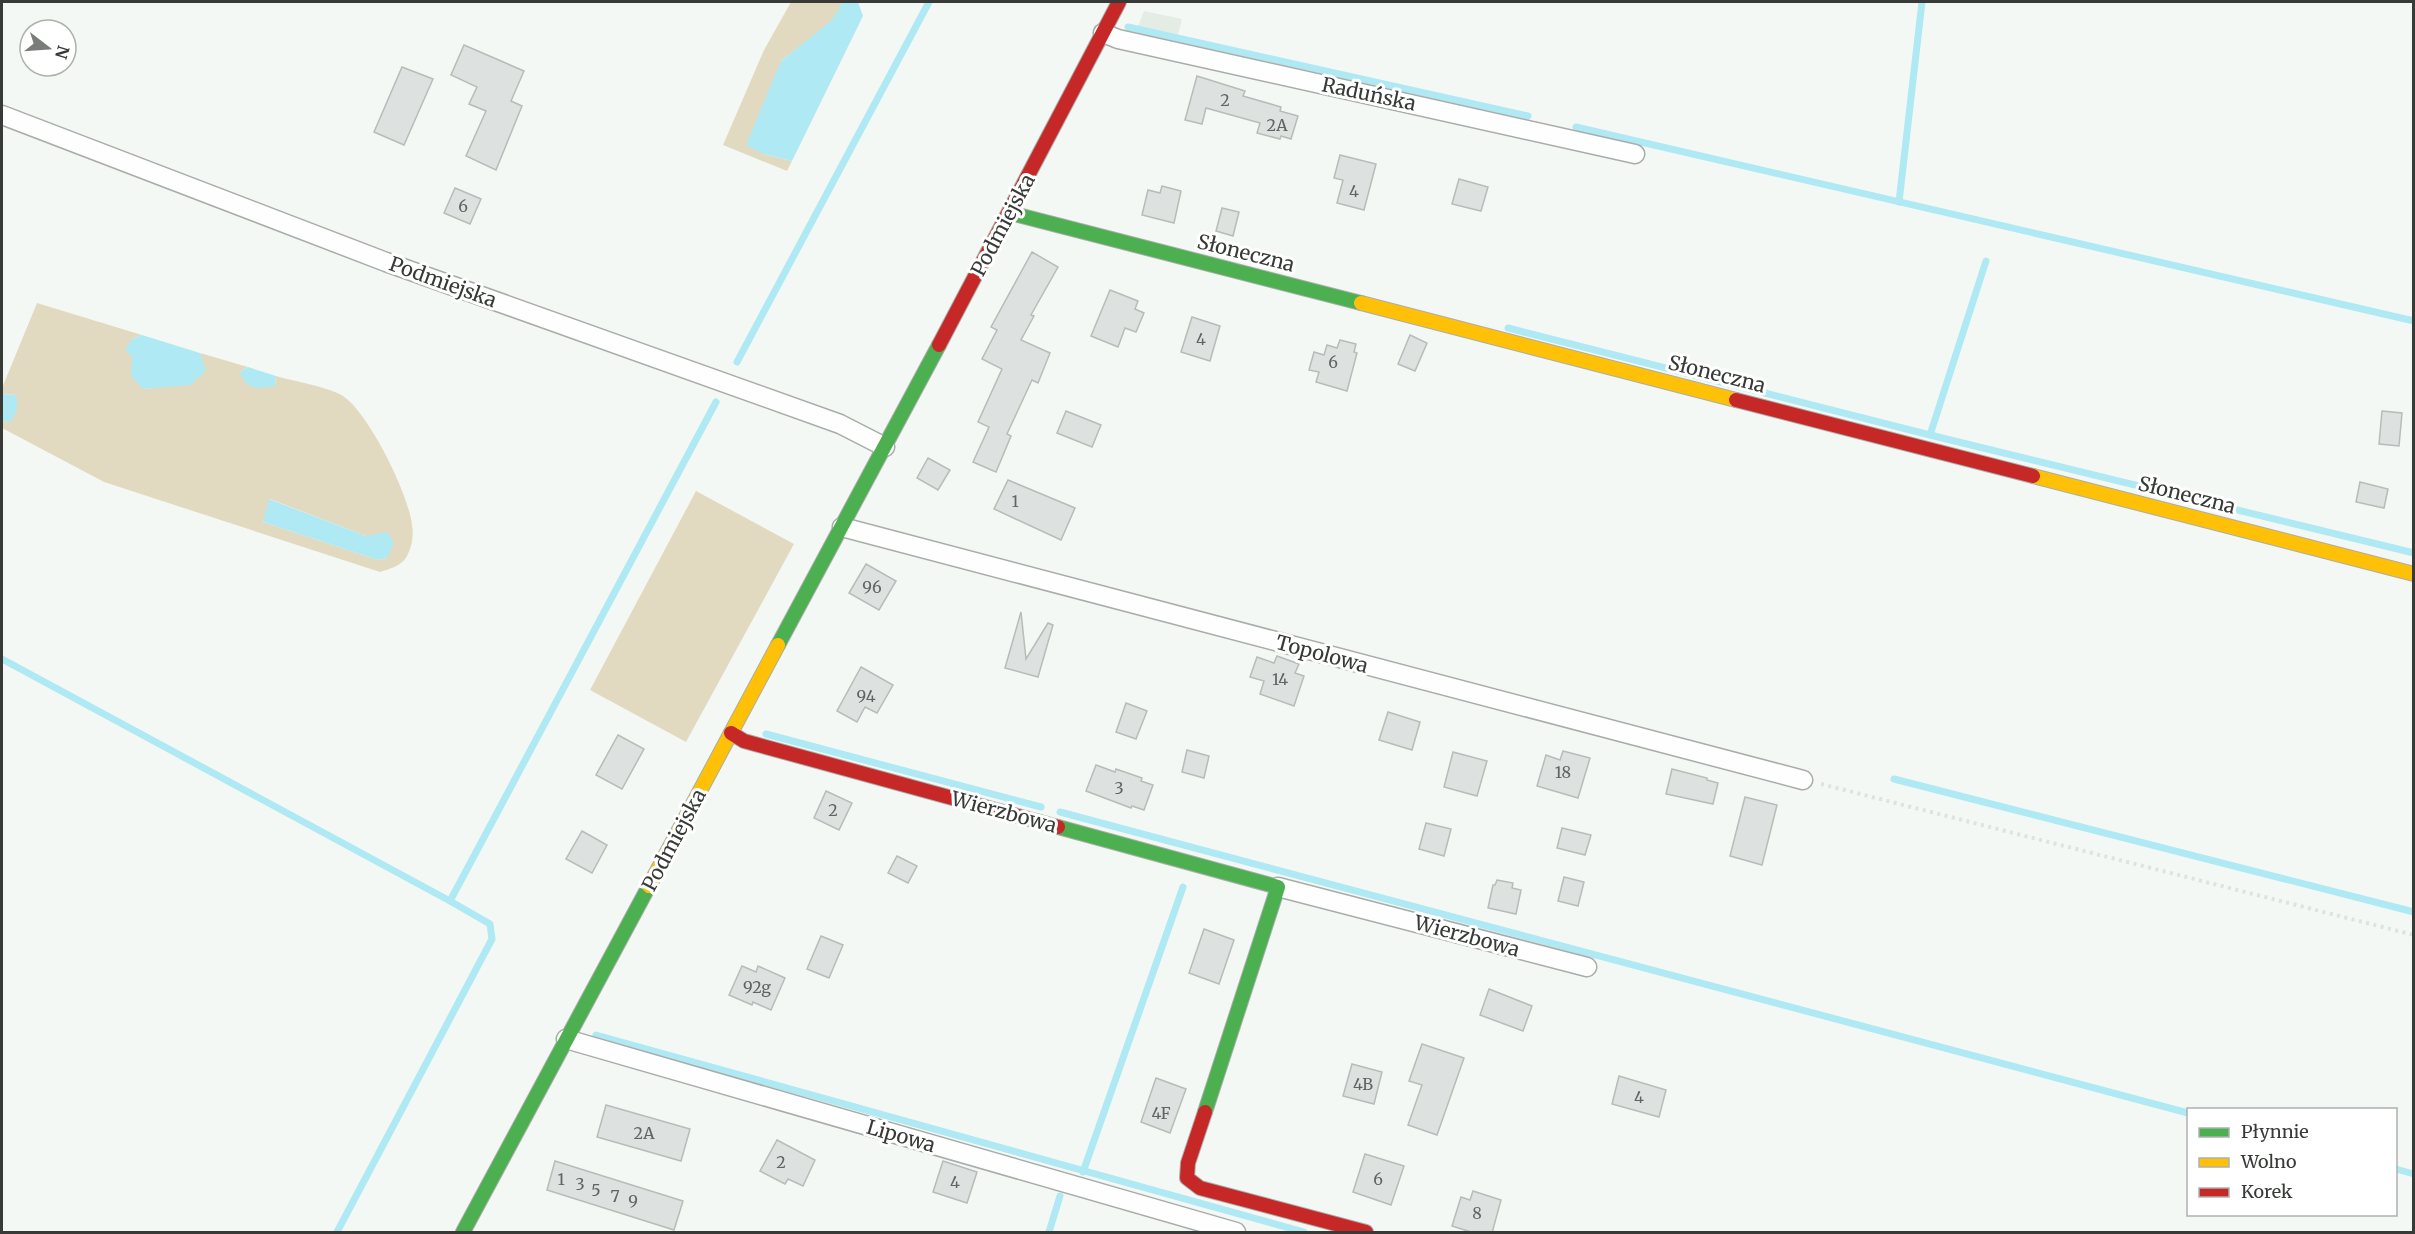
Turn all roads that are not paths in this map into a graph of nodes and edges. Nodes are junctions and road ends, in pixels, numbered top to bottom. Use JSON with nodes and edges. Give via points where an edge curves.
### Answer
{"nodes":[{"id":1,"x":1119,"y":2,"type":"edge"},
{"id":2,"x":1103,"y":33,"type":"junction"},
{"id":3,"x":2,"y":116,"type":"edge"},
{"id":4,"x":1635,"y":154,"type":"dead end"},
{"id":5,"x":1010,"y":213,"type":"junction"},
{"id":6,"x":885,"y":447,"type":"junction"},
{"id":7,"x":842,"y":526,"type":"junction"},
{"id":8,"x":2414,"y":573,"type":"edge"},
{"id":9,"x":731,"y":733,"type":"junction"},
{"id":10,"x":1803,"y":780,"type":"road end"},
{"id":11,"x":1278,"y":887,"type":"junction"},
{"id":12,"x":1587,"y":967,"type":"dead end"},
{"id":13,"x":566,"y":1039,"type":"junction"},
{"id":14,"x":463,"y":1233,"type":"edge"},
{"id":15,"x":1236,"y":1233,"type":"edge"},
{"id":16,"x":1366,"y":1233,"type":"edge"}],
"edges":[{"from":1,"to":2,"type":"street","name":"Podmiejska"},
{"from":2,"to":4,"type":"street","name":"Raduńska"},
{"from":2,"to":5,"type":"street","name":"Podmiejska"},
{"from":3,"to":6,"type":"street","name":"Podmiejska","via":[[386,262],[840,424]]},
{"from":5,"to":6,"type":"street","name":"Podmiejska"},
{"from":5,"to":8,"type":"street","name":"Słoneczna"},
{"from":6,"to":7,"type":"street","name":"Podmiejska"},
{"from":7,"to":9,"type":"street","name":"Podmiejska"},
{"from":7,"to":10,"type":"street","name":"Topolowa"},
{"from":9,"to":11,"type":"street","name":"Wierzbowa","via":[[744,741]]},
{"from":9,"to":13,"type":"street","name":"Podmiejska"},
{"from":11,"to":12,"type":"street","name":"Wierzbowa"},
{"from":11,"to":16,"type":"street","via":[[1188,1163],[1187,1178],[1200,1188]]},
{"from":13,"to":14,"type":"street","name":"Podmiejska"},
{"from":13,"to":15,"type":"street","name":"Lipowa"}]}
